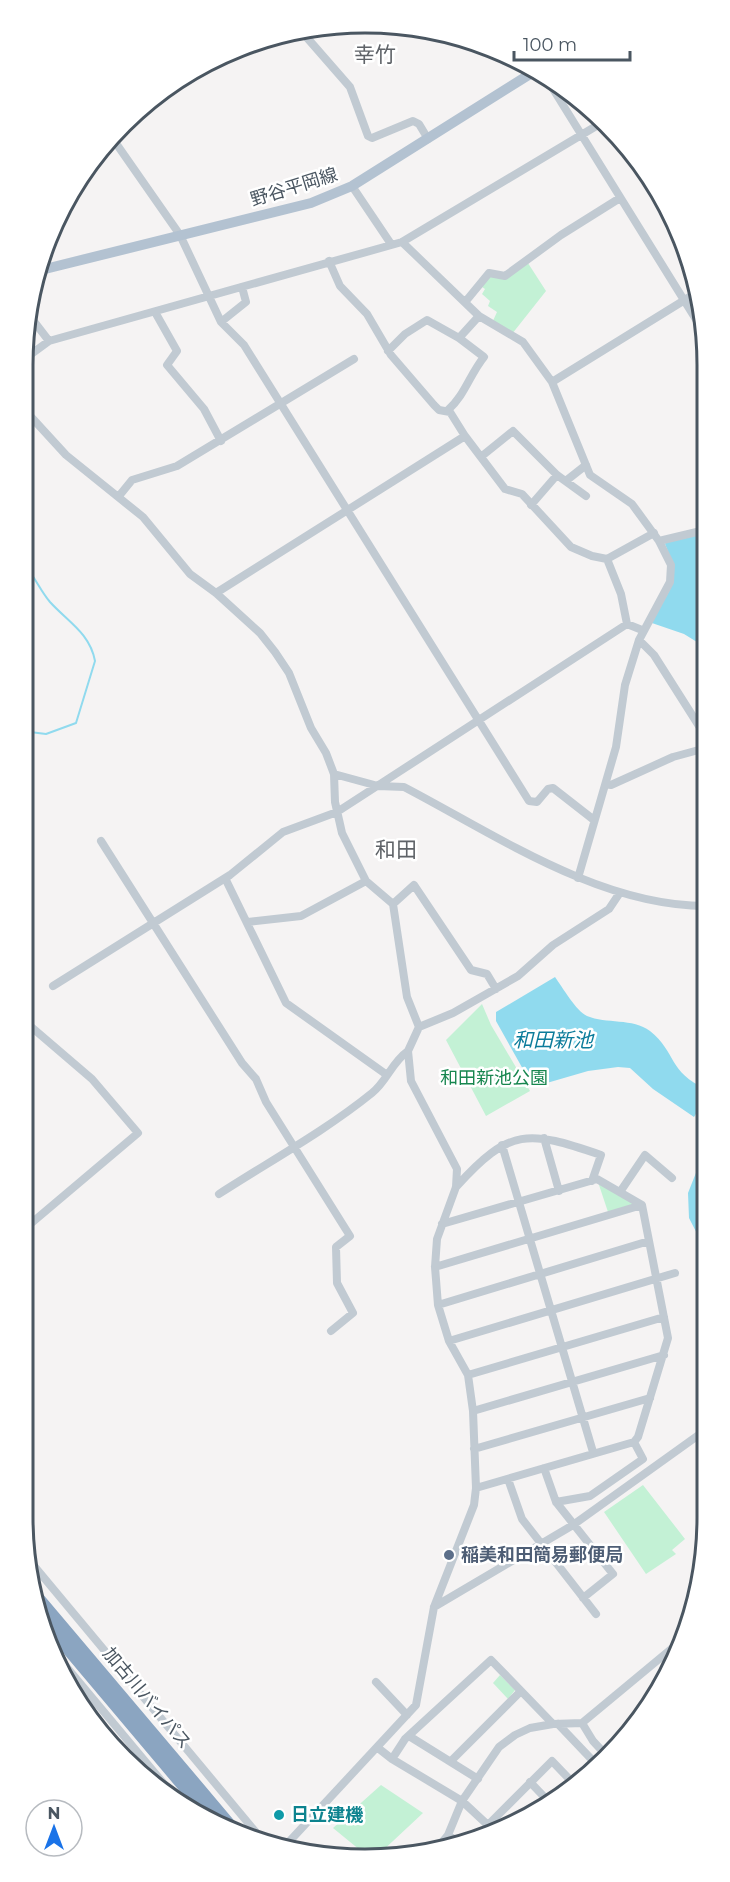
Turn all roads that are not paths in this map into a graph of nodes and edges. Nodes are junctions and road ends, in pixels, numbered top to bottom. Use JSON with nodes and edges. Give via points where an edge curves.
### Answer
{"nodes":[{"id":1,"x":307,"y":38,"type":"edge"},
{"id":2,"x":528,"y":75,"type":"edge"},
{"id":3,"x":557,"y":95,"type":"edge"},
{"id":4,"x":596,"y":126,"type":"edge"},
{"id":5,"x":582,"y":134,"type":"junction"},
{"id":6,"x":428,"y":140,"type":"junction"},
{"id":7,"x":117,"y":144,"type":"edge"},
{"id":8,"x":352,"y":186,"type":"junction"},
{"id":9,"x":620,"y":198,"type":"junction"},
{"id":10,"x":180,"y":235,"type":"junction"},
{"id":11,"x":402,"y":242,"type":"junction"},
{"id":12,"x":391,"y":244,"type":"junction"},
{"id":13,"x":329,"y":261,"type":"junction"},
{"id":14,"x":48,"y":268,"type":"edge"},
{"id":15,"x":242,"y":287,"type":"junction"},
{"id":16,"x":209,"y":297,"type":"junction"},
{"id":17,"x":690,"y":297,"type":"edge"},
{"id":18,"x":465,"y":301,"type":"junction"},
{"id":19,"x":684,"y":301,"type":"junction"},
{"id":20,"x":155,"y":312,"type":"junction"},
{"id":21,"x":693,"y":315,"type":"edge"},
{"id":22,"x":479,"y":316,"type":"junction"},
{"id":23,"x":221,"y":322,"type":"junction"},
{"id":24,"x":36,"y":324,"type":"edge"},
{"id":25,"x":459,"y":338,"type":"junction"},
{"id":26,"x":49,"y":341,"type":"junction"},
{"id":27,"x":388,"y":351,"type":"junction"},
{"id":28,"x":34,"y":352,"type":"edge"},
{"id":29,"x":354,"y":359,"type":"dead end"},
{"id":30,"x":552,"y":382,"type":"junction"},
{"id":31,"x":281,"y":404,"type":"junction"},
{"id":32,"x":448,"y":410,"type":"junction"},
{"id":33,"x":33,"y":419,"type":"edge"},
{"id":34,"x":465,"y":436,"type":"junction"},
{"id":35,"x":221,"y":441,"type":"junction"},
{"id":36,"x":482,"y":456,"type":"junction"},
{"id":37,"x":586,"y":465,"type":"junction"},
{"id":38,"x":557,"y":475,"type":"junction"},
{"id":39,"x":567,"y":480,"type":"junction"},
{"id":40,"x":118,"y":496,"type":"junction"},
{"id":41,"x":586,"y":496,"type":"dead end"},
{"id":42,"x":531,"y":505,"type":"junction"},
{"id":43,"x":347,"y":510,"type":"junction"},
{"id":44,"x":697,"y":531,"type":"edge"},
{"id":45,"x":656,"y":537,"type":"junction"},
{"id":46,"x":607,"y":559,"type":"junction"},
{"id":47,"x":216,"y":593,"type":"junction"},
{"id":48,"x":627,"y":624,"type":"junction"},
{"id":49,"x":642,"y":630,"type":"junction"},
{"id":50,"x":639,"y":640,"type":"junction"},
{"id":51,"x":697,"y":716,"type":"edge"},
{"id":52,"x":477,"y":719,"type":"junction"},
{"id":53,"x":697,"y":750,"type":"edge"},
{"id":54,"x":334,"y":774,"type":"junction"},
{"id":55,"x":607,"y":784,"type":"junction"},
{"id":56,"x":378,"y":786,"type":"junction"},
{"id":57,"x":337,"y":812,"type":"junction"},
{"id":58,"x":594,"y":820,"type":"junction"},
{"id":59,"x":101,"y":841,"type":"dead end"},
{"id":60,"x":225,"y":878,"type":"junction"},
{"id":61,"x":578,"y":878,"type":"junction"},
{"id":62,"x":366,"y":881,"type":"junction"},
{"id":63,"x":619,"y":894,"type":"junction"},
{"id":64,"x":393,"y":904,"type":"junction"},
{"id":65,"x":697,"y":906,"type":"edge"},
{"id":66,"x":152,"y":922,"type":"junction"},
{"id":67,"x":248,"y":922,"type":"junction"},
{"id":68,"x":53,"y":986,"type":"dead end"},
{"id":69,"x":496,"y":989,"type":"junction"},
{"id":70,"x":419,"y":1027,"type":"junction"},
{"id":71,"x":33,"y":1028,"type":"edge"},
{"id":72,"x":408,"y":1051,"type":"junction"},
{"id":73,"x":387,"y":1075,"type":"junction"},
{"id":74,"x":544,"y":1138,"type":"junction"},
{"id":75,"x":502,"y":1145,"type":"junction"},
{"id":76,"x":294,"y":1146,"type":"junction"},
{"id":77,"x":672,"y":1178,"type":"dead end"},
{"id":78,"x":592,"y":1180,"type":"junction"},
{"id":79,"x":456,"y":1187,"type":"junction"},
{"id":80,"x":559,"y":1191,"type":"junction"},
{"id":81,"x":620,"y":1192,"type":"junction"},
{"id":82,"x":219,"y":1194,"type":"dead end"},
{"id":83,"x":519,"y":1203,"type":"junction"},
{"id":84,"x":642,"y":1205,"type":"junction"},
{"id":85,"x":33,"y":1222,"type":"edge"},
{"id":86,"x":442,"y":1224,"type":"junction"},
{"id":87,"x":530,"y":1239,"type":"junction"},
{"id":88,"x":649,"y":1241,"type":"junction"},
{"id":89,"x":435,"y":1267,"type":"junction"},
{"id":90,"x":540,"y":1273,"type":"junction"},
{"id":91,"x":675,"y":1273,"type":"dead end"},
{"id":92,"x":657,"y":1278,"type":"junction"},
{"id":93,"x":438,"y":1305,"type":"junction"},
{"id":94,"x":551,"y":1309,"type":"junction"},
{"id":95,"x":664,"y":1317,"type":"junction"},
{"id":96,"x":331,"y":1331,"type":"dead end"},
{"id":97,"x":449,"y":1341,"type":"junction"},
{"id":98,"x":561,"y":1346,"type":"junction"},
{"id":99,"x":664,"y":1355,"type":"junction"},
{"id":100,"x":468,"y":1375,"type":"junction"},
{"id":101,"x":572,"y":1382,"type":"junction"},
{"id":102,"x":650,"y":1398,"type":"junction"},
{"id":103,"x":473,"y":1411,"type":"junction"},
{"id":104,"x":582,"y":1417,"type":"junction"},
{"id":105,"x":697,"y":1436,"type":"edge"},
{"id":106,"x":634,"y":1442,"type":"junction"},
{"id":107,"x":474,"y":1449,"type":"junction"},
{"id":108,"x":593,"y":1452,"type":"junction"},
{"id":109,"x":543,"y":1468,"type":"junction"},
{"id":110,"x":508,"y":1479,"type":"junction"},
{"id":111,"x":476,"y":1488,"type":"junction"},
{"id":112,"x":556,"y":1502,"type":"junction"},
{"id":113,"x":573,"y":1525,"type":"junction"},
{"id":114,"x":541,"y":1545,"type":"junction"},
{"id":115,"x":37,"y":1570,"type":"edge"},
{"id":116,"x":583,"y":1598,"type":"junction"},
{"id":117,"x":45,"y":1606,"type":"edge"},
{"id":118,"x":434,"y":1607,"type":"junction"},
{"id":119,"x":596,"y":1614,"type":"dead end"},
{"id":120,"x":54,"y":1633,"type":"edge"},
{"id":121,"x":668,"y":1652,"type":"edge"},
{"id":122,"x":72,"y":1674,"type":"edge"},
{"id":123,"x":376,"y":1682,"type":"dead end"},
{"id":124,"x":521,"y":1691,"type":"junction"},
{"id":125,"x":407,"y":1715,"type":"junction"},
{"id":126,"x":582,"y":1723,"type":"junction"},
{"id":127,"x":555,"y":1724,"type":"junction"},
{"id":128,"x":409,"y":1736,"type":"junction"},
{"id":129,"x":378,"y":1748,"type":"junction"},
{"id":130,"x":601,"y":1750,"type":"edge"},
{"id":131,"x":392,"y":1759,"type":"junction"},
{"id":132,"x":592,"y":1760,"type":"edge"},
{"id":133,"x":451,"y":1761,"type":"junction"},
{"id":134,"x":157,"y":1775,"type":"edge"},
{"id":135,"x":477,"y":1779,"type":"junction"},
{"id":136,"x":569,"y":1779,"type":"edge"},
{"id":137,"x":530,"y":1782,"type":"junction"},
{"id":138,"x":544,"y":1796,"type":"edge"},
{"id":139,"x":462,"y":1801,"type":"junction"},
{"id":140,"x":198,"y":1804,"type":"edge"},
{"id":141,"x":224,"y":1818,"type":"edge"},
{"id":142,"x":493,"y":1824,"type":"edge"},
{"id":143,"x":488,"y":1825,"type":"edge"},
{"id":144,"x":254,"y":1829,"type":"edge"},
{"id":145,"x":448,"y":1835,"type":"junction"},
{"id":146,"x":452,"y":1838,"type":"edge"},
{"id":147,"x":444,"y":1840,"type":"edge"},
{"id":148,"x":290,"y":1841,"type":"edge"}],
"edges":[{"from":1,"to":6,"type":"street","via":[[350,87],[368,136],[372,138],[413,121]]},
{"from":2,"to":6,"type":"main road","name":"野谷平岡線"},
{"from":3,"to":5,"type":"street"},
{"from":4,"to":5,"type":"street"},
{"from":5,"to":9,"type":"street"},
{"from":5,"to":11,"type":"street"},
{"from":6,"to":8,"type":"main road","name":"野谷平岡線"},
{"from":7,"to":10,"type":"street"},
{"from":8,"to":10,"type":"main road","name":"野谷平岡線","via":[[311,203]]},
{"from":8,"to":12,"type":"street"},
{"from":9,"to":18,"type":"street","via":[[505,276],[489,273]]},
{"from":9,"to":19,"type":"street"},
{"from":10,"to":14,"type":"main road","name":"野谷平岡線"},
{"from":10,"to":16,"type":"street"},
{"from":11,"to":12,"type":"street"},
{"from":11,"to":18,"type":"street"},
{"from":12,"to":13,"type":"street"},
{"from":13,"to":15,"type":"street"},
{"from":13,"to":27,"type":"street","via":[[340,286],[367,314]]},
{"from":15,"to":16,"type":"street"},
{"from":15,"to":23,"type":"street","via":[[246,302]]},
{"from":16,"to":20,"type":"street"},
{"from":16,"to":23,"type":"street"},
{"from":17,"to":19,"type":"street"},
{"from":18,"to":22,"type":"street"},
{"from":19,"to":21,"type":"street"},
{"from":19,"to":30,"type":"street"},
{"from":20,"to":26,"type":"street"},
{"from":20,"to":35,"type":"street","via":[[177,351],[167,365],[204,409]]},
{"from":22,"to":25,"type":"street"},
{"from":22,"to":30,"type":"street","via":[[523,342]]},
{"from":23,"to":31,"type":"street","via":[[244,345]]},
{"from":24,"to":26,"type":"street"},
{"from":25,"to":27,"type":"street","via":[[427,320]]},
{"from":25,"to":32,"type":"street","via":[[484,357],[463,395]]},
{"from":26,"to":28,"type":"street"},
{"from":27,"to":32,"type":"street","via":[[439,410]]},
{"from":29,"to":31,"type":"street"},
{"from":30,"to":37,"type":"street"},
{"from":31,"to":35,"type":"street"},
{"from":31,"to":43,"type":"street"},
{"from":32,"to":34,"type":"street"},
{"from":33,"to":40,"type":"street","via":[[66,455]]},
{"from":34,"to":36,"type":"street"},
{"from":34,"to":43,"type":"street"},
{"from":35,"to":40,"type":"street","via":[[171,469],[132,480]]},
{"from":36,"to":38,"type":"street","via":[[513,431]]},
{"from":36,"to":42,"type":"street","via":[[505,489],[522,494]]},
{"from":37,"to":39,"type":"street"},
{"from":37,"to":45,"type":"street","via":[[590,476],[632,504]]},
{"from":38,"to":39,"type":"street"},
{"from":38,"to":42,"type":"street"},
{"from":39,"to":41,"type":"street"},
{"from":40,"to":47,"type":"street","via":[[144,517],[190,574]]},
{"from":42,"to":46,"type":"street","via":[[571,547]]},
{"from":43,"to":47,"type":"street"},
{"from":43,"to":52,"type":"street"},
{"from":44,"to":45,"type":"street"},
{"from":45,"to":46,"type":"street"},
{"from":45,"to":49,"type":"street","via":[[671,565],[670,582]]},
{"from":46,"to":48,"type":"street","via":[[621,594]]},
{"from":47,"to":54,"type":"street","via":[[260,633],[289,673]]},
{"from":48,"to":49,"type":"street"},
{"from":48,"to":52,"type":"street"},
{"from":49,"to":50,"type":"street"},
{"from":50,"to":51,"type":"street"},
{"from":50,"to":55,"type":"street","via":[[625,685]]},
{"from":52,"to":56,"type":"street"},
{"from":52,"to":58,"type":"street","via":[[529,801],[537,802],[553,788]]},
{"from":53,"to":55,"type":"street"},
{"from":54,"to":56,"type":"street"},
{"from":54,"to":57,"type":"street"},
{"from":55,"to":58,"type":"street"},
{"from":56,"to":57,"type":"street"},
{"from":56,"to":61,"type":"street","via":[[404,787]]},
{"from":57,"to":60,"type":"street","via":[[283,832]]},
{"from":57,"to":62,"type":"street","via":[[342,833]]},
{"from":58,"to":61,"type":"street"},
{"from":59,"to":66,"type":"street"},
{"from":60,"to":66,"type":"street"},
{"from":60,"to":67,"type":"street"},
{"from":61,"to":63,"type":"street"},
{"from":62,"to":64,"type":"street"},
{"from":62,"to":67,"type":"street","via":[[302,916]]},
{"from":63,"to":65,"type":"street"},
{"from":63,"to":69,"type":"street","via":[[609,909]]},
{"from":64,"to":69,"type":"street","via":[[414,885],[471,970],[487,974]]},
{"from":64,"to":70,"type":"street","via":[[407,998]]},
{"from":66,"to":68,"type":"street"},
{"from":66,"to":76,"type":"street","via":[[256,1079]]},
{"from":67,"to":73,"type":"street","via":[[291,1009]]},
{"from":69,"to":70,"type":"street"},
{"from":70,"to":72,"type":"street"},
{"from":71,"to":85,"type":"street","via":[[92,1079],[138,1133]]},
{"from":72,"to":73,"type":"street"},
{"from":72,"to":79,"type":"street","via":[[411,1081],[457,1168]]},
{"from":73,"to":76,"type":"street","via":[[375,1091]]},
{"from":74,"to":75,"type":"street","via":[[513,1139]]},
{"from":74,"to":78,"type":"street","via":[[601,1155]]},
{"from":74,"to":80,"type":"street"},
{"from":75,"to":79,"type":"street"},
{"from":75,"to":83,"type":"street"},
{"from":76,"to":82,"type":"street"},
{"from":76,"to":96,"type":"street","via":[[350,1236],[336,1247],[336,1270],[337,1283],[353,1313]]},
{"from":77,"to":81,"type":"street","via":[[645,1155]]},
{"from":78,"to":80,"type":"street"},
{"from":78,"to":81,"type":"street"},
{"from":79,"to":86,"type":"street"},
{"from":80,"to":83,"type":"street"},
{"from":81,"to":84,"type":"street"},
{"from":83,"to":86,"type":"street"},
{"from":83,"to":87,"type":"street"},
{"from":84,"to":87,"type":"street"},
{"from":84,"to":88,"type":"street"},
{"from":86,"to":89,"type":"street"},
{"from":87,"to":89,"type":"street"},
{"from":87,"to":90,"type":"street"},
{"from":88,"to":90,"type":"street"},
{"from":88,"to":92,"type":"street"},
{"from":89,"to":93,"type":"street"},
{"from":90,"to":93,"type":"street"},
{"from":90,"to":94,"type":"street"},
{"from":91,"to":92,"type":"street"},
{"from":92,"to":94,"type":"street"},
{"from":92,"to":95,"type":"street"},
{"from":93,"to":97,"type":"street"},
{"from":94,"to":97,"type":"street"},
{"from":94,"to":98,"type":"street"},
{"from":95,"to":98,"type":"street"},
{"from":95,"to":99,"type":"street","via":[[668,1338]]},
{"from":97,"to":100,"type":"street"},
{"from":98,"to":100,"type":"street"},
{"from":98,"to":101,"type":"street"},
{"from":99,"to":101,"type":"street"},
{"from":99,"to":102,"type":"street"},
{"from":100,"to":103,"type":"street"},
{"from":101,"to":103,"type":"street"},
{"from":101,"to":104,"type":"street"},
{"from":102,"to":104,"type":"street"},
{"from":102,"to":106,"type":"street"},
{"from":103,"to":107,"type":"street"},
{"from":104,"to":107,"type":"street"},
{"from":104,"to":108,"type":"street"},
{"from":105,"to":113,"type":"street"},
{"from":106,"to":108,"type":"street"},
{"from":106,"to":112,"type":"street","via":[[644,1459],[590,1496]]},
{"from":107,"to":111,"type":"street"},
{"from":108,"to":109,"type":"street"},
{"from":109,"to":110,"type":"street"},
{"from":109,"to":112,"type":"street"},
{"from":110,"to":111,"type":"street"},
{"from":110,"to":114,"type":"street","via":[[522,1519]]},
{"from":111,"to":118,"type":"street","via":[[470,1518]]},
{"from":112,"to":113,"type":"street"},
{"from":113,"to":114,"type":"street"},
{"from":113,"to":116,"type":"street","via":[[613,1574]]},
{"from":114,"to":116,"type":"street"},
{"from":114,"to":118,"type":"street"},
{"from":115,"to":144,"type":"street"},
{"from":116,"to":119,"type":"street"},
{"from":117,"to":141,"type":"highway","name":"加古川バイパス"},
{"from":118,"to":125,"type":"street","via":[[416,1705]]},
{"from":120,"to":140,"type":"highway","name":"加古川バイパス"},
{"from":121,"to":126,"type":"street"},
{"from":122,"to":134,"type":"street"},
{"from":123,"to":125,"type":"street","via":[[386,1687]]},
{"from":124,"to":127,"type":"street"},
{"from":124,"to":128,"type":"street","via":[[491,1660]]},
{"from":124,"to":133,"type":"street"},
{"from":125,"to":129,"type":"street"},
{"from":126,"to":127,"type":"street"},
{"from":126,"to":130,"type":"street"},
{"from":127,"to":132,"type":"street"},
{"from":127,"to":135,"type":"street","via":[[515,1735],[499,1747]]},
{"from":128,"to":131,"type":"street"},
{"from":128,"to":133,"type":"street"},
{"from":129,"to":131,"type":"street"},
{"from":129,"to":148,"type":"street"},
{"from":131,"to":139,"type":"street"},
{"from":133,"to":135,"type":"street"},
{"from":135,"to":139,"type":"street"},
{"from":136,"to":137,"type":"street","via":[[552,1761]]},
{"from":137,"to":138,"type":"street"},
{"from":137,"to":142,"type":"street"},
{"from":139,"to":143,"type":"street"},
{"from":139,"to":145,"type":"street"},
{"from":145,"to":146,"type":"street"},
{"from":145,"to":147,"type":"street"}]}
